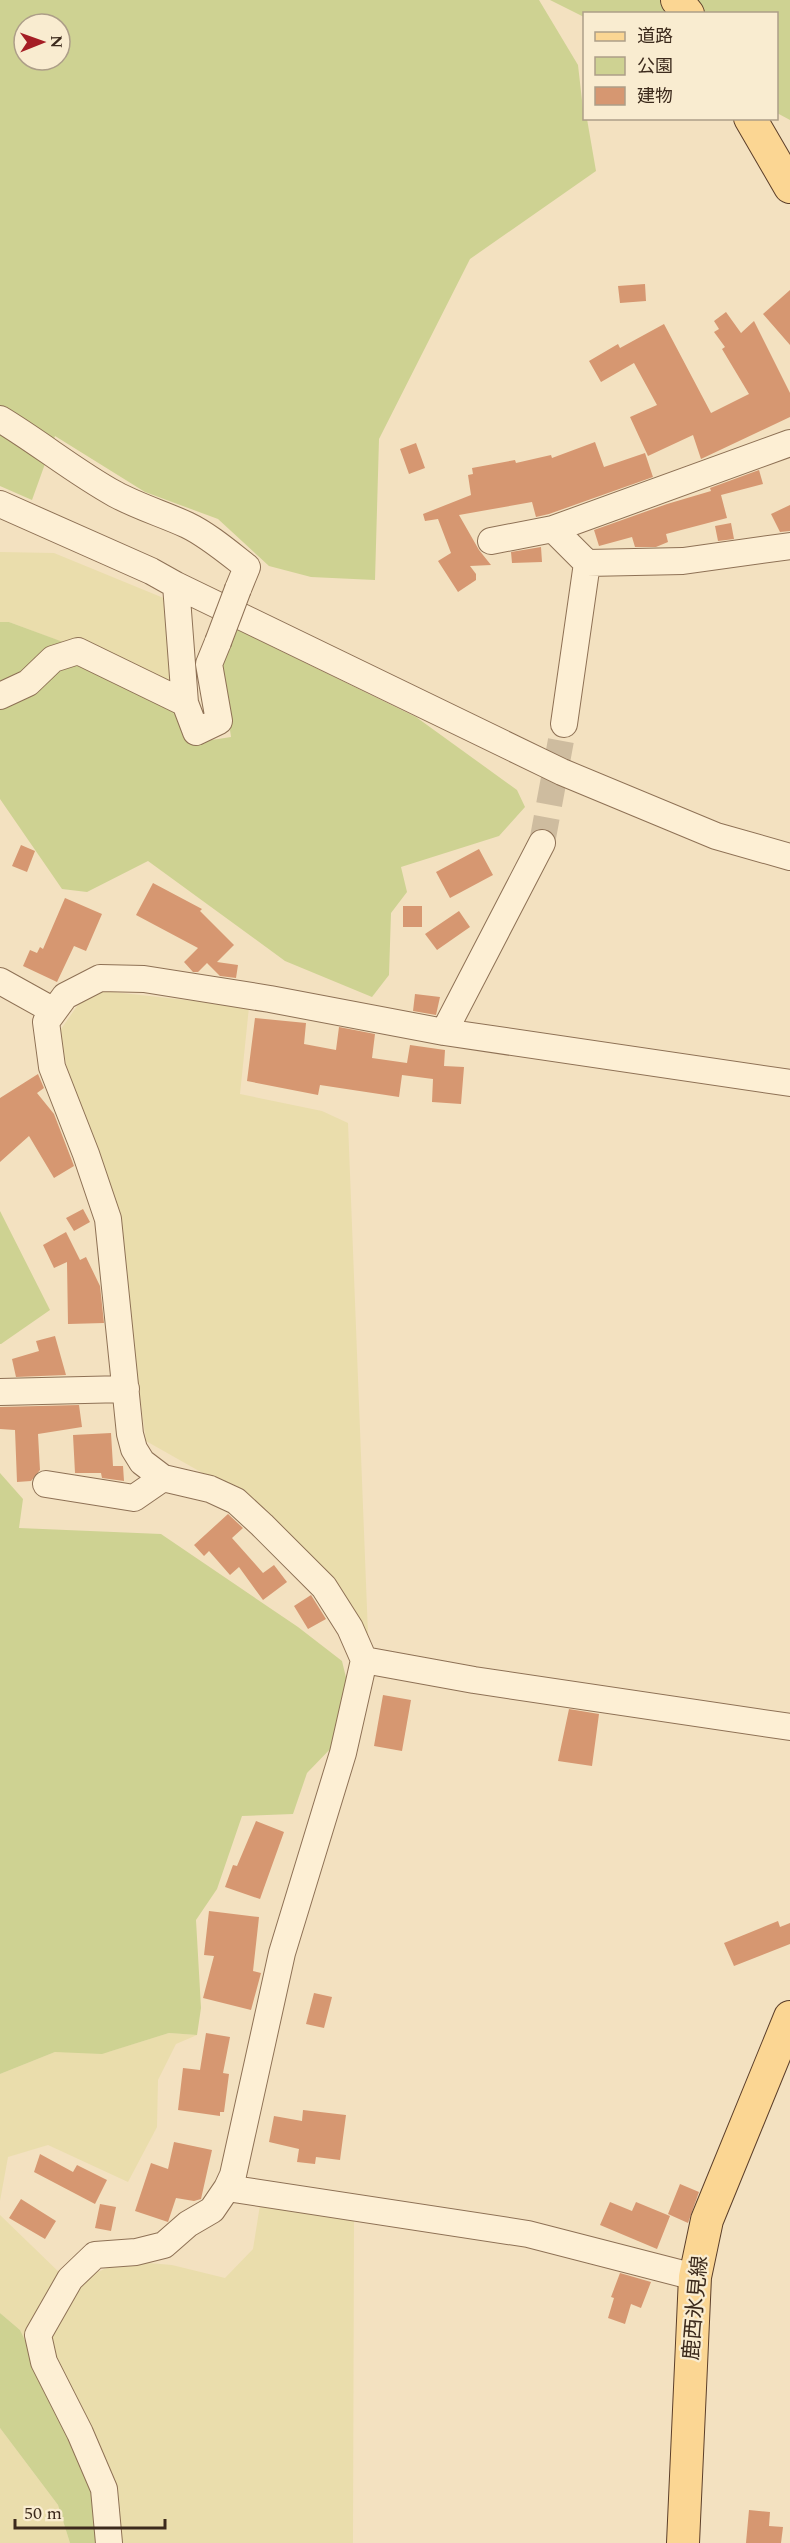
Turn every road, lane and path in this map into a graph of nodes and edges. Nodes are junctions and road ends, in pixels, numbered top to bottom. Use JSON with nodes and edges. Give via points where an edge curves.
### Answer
{"nodes":[{"id":1,"x":677,"y":0,"type":"edge"},
{"id":2,"x":686,"y":12,"type":"edge"},
{"id":3,"x":751,"y":120,"type":"edge"},
{"id":4,"x":790,"y":187,"type":"edge"},
{"id":5,"x":0,"y":419,"type":"edge"},
{"id":6,"x":790,"y":443,"type":"edge"},
{"id":7,"x":0,"y":504,"type":"edge"},
{"id":8,"x":553,"y":529,"type":"junction"},
{"id":9,"x":491,"y":541,"type":"dead end"},
{"id":10,"x":790,"y":546,"type":"edge"},
{"id":11,"x":587,"y":563,"type":"junction"},
{"id":12,"x":176,"y":585,"type":"junction"},
{"id":13,"x":0,"y":696,"type":"edge"},
{"id":14,"x":185,"y":703,"type":"junction"},
{"id":15,"x":564,"y":724,"type":"tunnel mouth"},
{"id":16,"x":542,"y":843,"type":"tunnel mouth"},
{"id":17,"x":790,"y":857,"type":"edge"},
{"id":18,"x":0,"y":981,"type":"edge"},
{"id":19,"x":54,"y":1011,"type":"junction"},
{"id":20,"x":444,"y":1032,"type":"junction"},
{"id":21,"x":790,"y":1083,"type":"edge"},
{"id":22,"x":126,"y":1389,"type":"junction"},
{"id":23,"x":0,"y":1392,"type":"edge"},
{"id":24,"x":163,"y":1478,"type":"junction"},
{"id":25,"x":46,"y":1484,"type":"dead end"},
{"id":26,"x":364,"y":1660,"type":"junction"},
{"id":27,"x":790,"y":1728,"type":"edge"},
{"id":28,"x":790,"y":2017,"type":"edge"},
{"id":29,"x":227,"y":2188,"type":"junction"},
{"id":30,"x":695,"y":2277,"type":"junction"},
{"id":31,"x":108,"y":2543,"type":"edge"},
{"id":32,"x":683,"y":2543,"type":"edge"}],
"edges":[{"from":1,"to":2,"type":"main road"},
{"from":3,"to":4,"type":"main road"},
{"from":5,"to":14,"type":"street","bridge":true,"via":[[76,472],[135,505],[189,526],[247,567],[209,664],[219,721],[196,732]]},
{"from":6,"to":8,"type":"street"},
{"from":7,"to":12,"type":"street"},
{"from":8,"to":9,"type":"street"},
{"from":8,"to":11,"type":"street"},
{"from":10,"to":11,"type":"street","via":[[683,561]]},
{"from":11,"to":15,"type":"street"},
{"from":12,"to":14,"type":"street"},
{"from":12,"to":17,"type":"street","via":[[562,772],[716,836]]},
{"from":13,"to":14,"type":"street","via":[[28,683],[53,658],[78,651]]},
{"from":16,"to":20,"type":"street"},
{"from":18,"to":19,"type":"street"},
{"from":19,"to":20,"type":"street","via":[[65,996],[100,978],[144,979]]},
{"from":19,"to":22,"type":"street","via":[[46,1022],[52,1067],[108,1219]]},
{"from":20,"to":21,"type":"street"},
{"from":22,"to":23,"type":"street"},
{"from":22,"to":24,"type":"street","via":[[134,1449],[142,1462]]},
{"from":24,"to":25,"type":"street","via":[[134,1498]]},
{"from":24,"to":26,"type":"street","via":[[210,1489],[236,1501],[324,1587],[350,1628]]},
{"from":26,"to":27,"type":"street"},
{"from":26,"to":29,"type":"street","via":[[343,1753],[282,1953]]},
{"from":28,"to":30,"type":"main road","name":"鹿西氷見線","via":[[707,2220]]},
{"from":29,"to":30,"type":"street","via":[[528,2234]]},
{"from":29,"to":31,"type":"street","via":[[212,2210],[164,2245],[95,2255],[70,2279],[38,2335],[44,2362],[104,2489]]},
{"from":30,"to":32,"type":"main road","name":"鹿西氷見線"}]}
